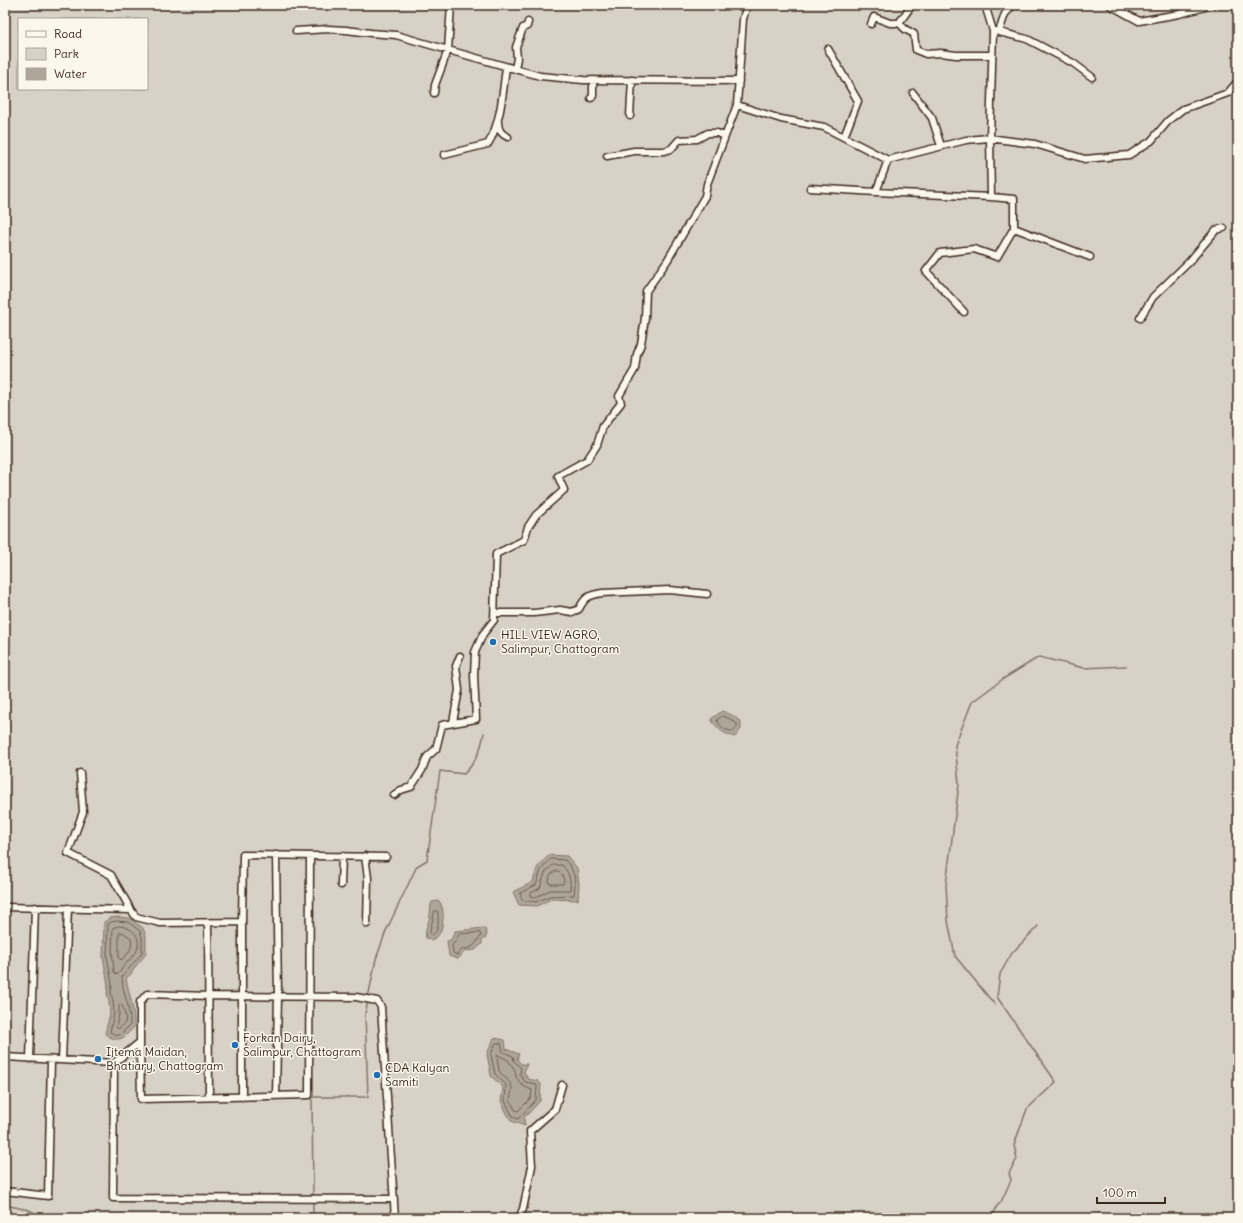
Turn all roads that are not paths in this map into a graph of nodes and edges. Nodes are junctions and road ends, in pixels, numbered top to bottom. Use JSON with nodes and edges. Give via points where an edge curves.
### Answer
{"nodes":[{"id":1,"x":451,"y":5,"type":"edge"},
{"id":2,"x":747,"y":5,"type":"edge"},
{"id":3,"x":912,"y":5,"type":"edge"},
{"id":4,"x":985,"y":5,"type":"edge"},
{"id":5,"x":1013,"y":5,"type":"edge"},
{"id":6,"x":1110,"y":5,"type":"edge"},
{"id":7,"x":1213,"y":5,"type":"edge"},
{"id":8,"x":528,"y":22,"type":"dead end"},
{"id":9,"x":899,"y":23,"type":"junction"},
{"id":10,"x":871,"y":24,"type":"dead end"},
{"id":11,"x":296,"y":31,"type":"dead end"},
{"id":12,"x":996,"y":31,"type":"junction"},
{"id":13,"x":828,"y":49,"type":"dead end"},
{"id":14,"x":448,"y":50,"type":"junction"},
{"id":15,"x":992,"y":55,"type":"junction"},
{"id":16,"x":506,"y":66,"type":"junction"},
{"id":17,"x":515,"y":69,"type":"junction"},
{"id":18,"x":1092,"y":77,"type":"dead end"},
{"id":19,"x":593,"y":80,"type":"junction"},
{"id":20,"x":632,"y":80,"type":"junction"},
{"id":21,"x":739,"y":81,"type":"junction"},
{"id":22,"x":1238,"y":81,"type":"edge"},
{"id":23,"x":434,"y":93,"type":"dead end"},
{"id":24,"x":913,"y":93,"type":"dead end"},
{"id":25,"x":590,"y":98,"type":"dead end"},
{"id":26,"x":738,"y":105,"type":"junction"},
{"id":27,"x":498,"y":116,"type":"junction"},
{"id":28,"x":630,"y":116,"type":"dead end"},
{"id":29,"x":725,"y":136,"type":"junction"},
{"id":30,"x":844,"y":137,"type":"junction"},
{"id":31,"x":508,"y":138,"type":"dead end"},
{"id":32,"x":990,"y":138,"type":"junction"},
{"id":33,"x":941,"y":146,"type":"junction"},
{"id":34,"x":444,"y":155,"type":"dead end"},
{"id":35,"x":607,"y":156,"type":"dead end"},
{"id":36,"x":888,"y":160,"type":"junction"},
{"id":37,"x":810,"y":188,"type":"dead end"},
{"id":38,"x":876,"y":192,"type":"junction"},
{"id":39,"x":991,"y":197,"type":"junction"},
{"id":40,"x":1014,"y":228,"type":"junction"},
{"id":41,"x":1224,"y":228,"type":"dead end"},
{"id":42,"x":1090,"y":256,"type":"dead end"},
{"id":43,"x":964,"y":312,"type":"dead end"},
{"id":44,"x":1140,"y":318,"type":"dead end"},
{"id":45,"x":707,"y":594,"type":"dead end"},
{"id":46,"x":495,"y":613,"type":"junction"},
{"id":47,"x":460,"y":656,"type":"dead end"},
{"id":48,"x":453,"y":722,"type":"junction"},
{"id":49,"x":80,"y":773,"type":"dead end"},
{"id":50,"x":394,"y":794,"type":"dead end"},
{"id":51,"x":276,"y":855,"type":"junction"},
{"id":52,"x":310,"y":856,"type":"junction"},
{"id":53,"x":342,"y":856,"type":"junction"},
{"id":54,"x":365,"y":856,"type":"junction"},
{"id":55,"x":386,"y":857,"type":"dead end"},
{"id":56,"x":341,"y":885,"type":"dead end"},
{"id":57,"x":5,"y":907,"type":"edge"},
{"id":58,"x":35,"y":907,"type":"junction"},
{"id":59,"x":68,"y":908,"type":"junction"},
{"id":60,"x":131,"y":910,"type":"junction"},
{"id":61,"x":242,"y":922,"type":"junction"},
{"id":62,"x":208,"y":923,"type":"junction"},
{"id":63,"x":367,"y":924,"type":"dead end"},
{"id":64,"x":209,"y":996,"type":"junction"},
{"id":65,"x":242,"y":996,"type":"junction"},
{"id":66,"x":278,"y":996,"type":"junction"},
{"id":67,"x":309,"y":996,"type":"junction"},
{"id":68,"x":140,"y":1042,"type":"junction"},
{"id":69,"x":5,"y":1058,"type":"edge"},
{"id":70,"x":30,"y":1059,"type":"junction"},
{"id":71,"x":51,"y":1060,"type":"junction"},
{"id":72,"x":62,"y":1060,"type":"junction"},
{"id":73,"x":114,"y":1063,"type":"junction"},
{"id":74,"x":562,"y":1085,"type":"dead end"},
{"id":75,"x":276,"y":1096,"type":"junction"},
{"id":76,"x":209,"y":1097,"type":"junction"},
{"id":77,"x":242,"y":1097,"type":"junction"},
{"id":78,"x":5,"y":1191,"type":"edge"},
{"id":79,"x":394,"y":1199,"type":"junction"},
{"id":80,"x":395,"y":1218,"type":"edge"},
{"id":81,"x":519,"y":1218,"type":"edge"}],
"edges":[{"from":1,"to":14,"type":"street"},
{"from":2,"to":21,"type":"street","via":[[743,19]]},
{"from":3,"to":9,"type":"street"},
{"from":4,"to":12,"type":"street"},
{"from":5,"to":12,"type":"street"},
{"from":6,"to":7,"type":"street","via":[[1139,21]]},
{"from":8,"to":17,"type":"street","via":[[516,47]]},
{"from":9,"to":10,"type":"street","via":[[890,24],[874,17]]},
{"from":9,"to":15,"type":"street","via":[[914,34],[916,50],[926,54]]},
{"from":11,"to":14,"type":"street","via":[[328,29],[396,35]]},
{"from":12,"to":15,"type":"street"},
{"from":12,"to":18,"type":"street","via":[[1027,39],[1074,63]]},
{"from":13,"to":30,"type":"street","via":[[858,101]]},
{"from":14,"to":16,"type":"street"},
{"from":14,"to":23,"type":"street"},
{"from":15,"to":32,"type":"street"},
{"from":16,"to":17,"type":"street"},
{"from":16,"to":27,"type":"street"},
{"from":17,"to":19,"type":"street","via":[[540,76]]},
{"from":19,"to":20,"type":"street"},
{"from":19,"to":25,"type":"street"},
{"from":20,"to":21,"type":"street"},
{"from":20,"to":28,"type":"street"},
{"from":21,"to":26,"type":"street"},
{"from":22,"to":32,"type":"street","via":[[1228,93],[1184,109],[1151,141],[1129,155],[1085,159],[1034,144]]},
{"from":24,"to":33,"type":"street","via":[[932,118]]},
{"from":26,"to":29,"type":"street"},
{"from":26,"to":30,"type":"street","via":[[781,119],[824,127]]},
{"from":27,"to":31,"type":"street","via":[[498,129]]},
{"from":27,"to":34,"type":"street","via":[[493,136],[488,144]]},
{"from":29,"to":35,"type":"street","via":[[708,133],[697,139],[679,140],[664,151]]},
{"from":29,"to":46,"type":"street","via":[[705,196],[667,261],[646,291],[641,344],[635,369],[619,396],[621,403],[603,426],[597,445],[587,460],[558,476],[564,490],[536,515],[528,527],[524,540],[496,554]]},
{"from":30,"to":36,"type":"street"},
{"from":32,"to":33,"type":"street"},
{"from":32,"to":39,"type":"street"},
{"from":33,"to":36,"type":"street"},
{"from":36,"to":38,"type":"street"},
{"from":37,"to":38,"type":"street"},
{"from":38,"to":39,"type":"street"},
{"from":39,"to":40,"type":"street","via":[[1014,199]]},
{"from":40,"to":42,"type":"street"},
{"from":40,"to":43,"type":"street","via":[[997,257],[974,249],[940,253],[926,271]]},
{"from":41,"to":44,"type":"street","via":[[1216,230],[1189,262],[1153,297]]},
{"from":45,"to":46,"type":"street","via":[[670,590],[602,593],[591,594],[579,609],[572,612],[560,610]]},
{"from":46,"to":48,"type":"street","via":[[494,620],[482,634],[475,652],[476,720]]},
{"from":47,"to":48,"type":"street","via":[[456,666],[459,690]]},
{"from":48,"to":50,"type":"street","via":[[442,725],[436,749],[427,757],[411,787]]},
{"from":49,"to":60,"type":"street","via":[[83,812],[68,853],[111,875]]},
{"from":51,"to":52,"type":"street"},
{"from":51,"to":61,"type":"street","via":[[243,855]]},
{"from":51,"to":66,"type":"street"},
{"from":52,"to":53,"type":"street"},
{"from":52,"to":67,"type":"street"},
{"from":53,"to":54,"type":"street"},
{"from":53,"to":56,"type":"street"},
{"from":54,"to":55,"type":"street"},
{"from":54,"to":63,"type":"street","via":[[368,878]]},
{"from":57,"to":58,"type":"street"},
{"from":58,"to":59,"type":"street"},
{"from":58,"to":70,"type":"street"},
{"from":59,"to":60,"type":"street"},
{"from":59,"to":72,"type":"street"},
{"from":60,"to":62,"type":"street","via":[[136,917],[160,923]]},
{"from":61,"to":62,"type":"street"},
{"from":61,"to":65,"type":"street"},
{"from":62,"to":64,"type":"street"},
{"from":64,"to":65,"type":"street"},
{"from":64,"to":68,"type":"street","via":[[147,994],[140,1002]]},
{"from":64,"to":76,"type":"street"},
{"from":65,"to":66,"type":"street"},
{"from":65,"to":77,"type":"street"},
{"from":66,"to":67,"type":"street"},
{"from":66,"to":75,"type":"street"},
{"from":67,"to":75,"type":"street","via":[[309,1095]]},
{"from":67,"to":79,"type":"street","via":[[356,997],[377,1001],[381,1007]]},
{"from":68,"to":73,"type":"street"},
{"from":68,"to":76,"type":"street","via":[[141,1099]]},
{"from":69,"to":70,"type":"street"},
{"from":70,"to":71,"type":"street"},
{"from":71,"to":72,"type":"street"},
{"from":71,"to":78,"type":"street","via":[[48,1196]]},
{"from":72,"to":73,"type":"street"},
{"from":73,"to":79,"type":"street","via":[[113,1198]]},
{"from":74,"to":81,"type":"street","via":[[555,1109],[530,1131],[532,1166]]},
{"from":75,"to":77,"type":"street"},
{"from":76,"to":77,"type":"street"},
{"from":79,"to":80,"type":"street"}]}
